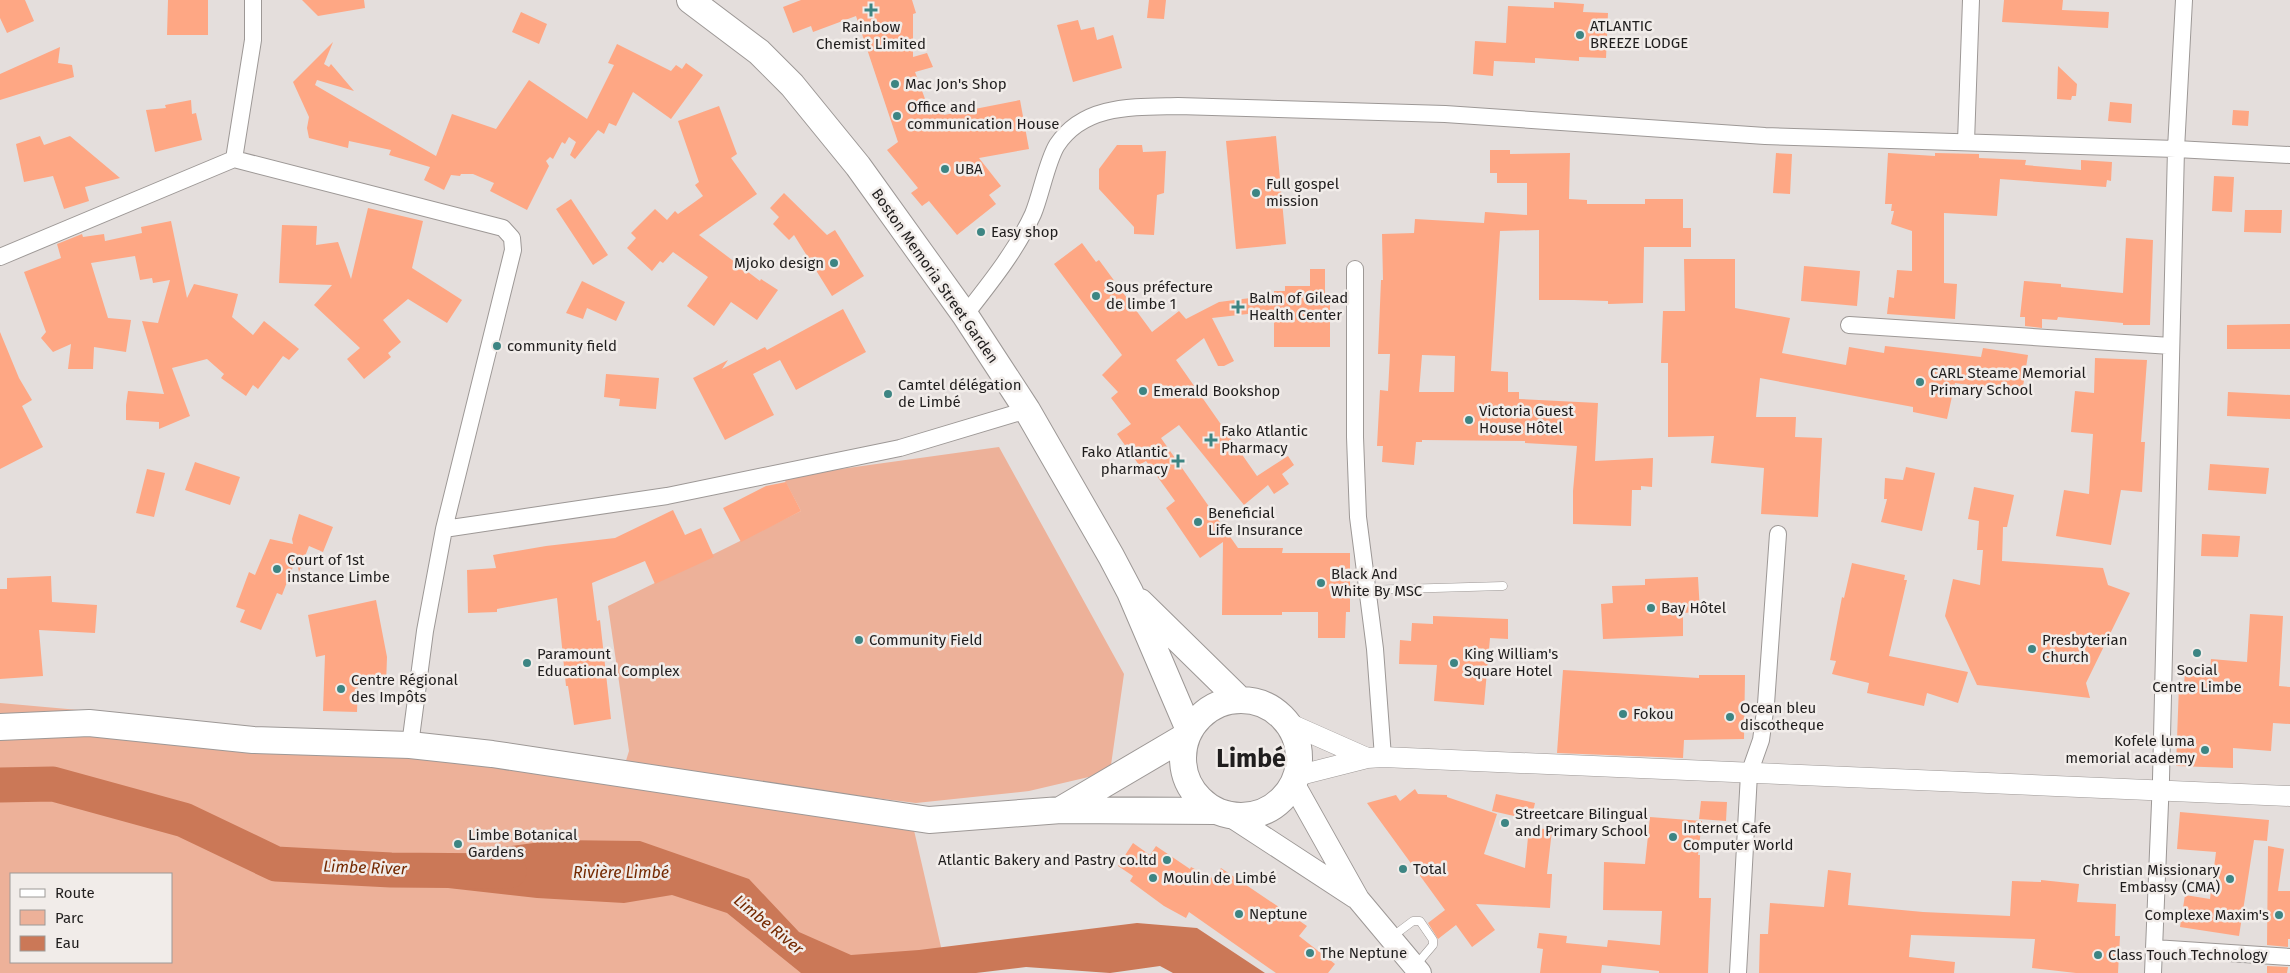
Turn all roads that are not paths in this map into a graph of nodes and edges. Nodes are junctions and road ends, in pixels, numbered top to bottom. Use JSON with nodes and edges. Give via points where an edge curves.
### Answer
{"nodes":[{"id":1,"x":253,"y":0,"type":"edge"},
{"id":2,"x":690,"y":0,"type":"edge"},
{"id":3,"x":1971,"y":0,"type":"edge"},
{"id":4,"x":2184,"y":0,"type":"edge"},
{"id":5,"x":1966,"y":142,"type":"junction"},
{"id":6,"x":2176,"y":149,"type":"junction"},
{"id":7,"x":2290,"y":155,"type":"edge"},
{"id":8,"x":234,"y":158,"type":"junction"},
{"id":9,"x":0,"y":257,"type":"edge"},
{"id":10,"x":1355,"y":268,"type":"dead end"},
{"id":11,"x":965,"y":315,"type":"junction"},
{"id":12,"x":1849,"y":324,"type":"dead end"},
{"id":13,"x":2172,"y":346,"type":"junction"},
{"id":14,"x":1027,"y":410,"type":"junction"},
{"id":15,"x":444,"y":529,"type":"junction"},
{"id":16,"x":1778,"y":534,"type":"dead end"},
{"id":17,"x":1503,"y":586,"type":"dead end"},
{"id":18,"x":1366,"y":590,"type":"junction"},
{"id":19,"x":1130,"y":592,"type":"junction"},
{"id":20,"x":1239,"y":699,"type":"junction"},
{"id":21,"x":1288,"y":723,"type":"junction"},
{"id":22,"x":0,"y":727,"type":"edge"},
{"id":23,"x":1188,"y":733,"type":"junction"},
{"id":24,"x":410,"y":745,"type":"junction"},
{"id":25,"x":1375,"y":758,"type":"junction"},
{"id":26,"x":1749,"y":774,"type":"junction"},
{"id":27,"x":1295,"y":780,"type":"junction"},
{"id":28,"x":2160,"y":791,"type":"junction"},
{"id":29,"x":2290,"y":796,"type":"edge"},
{"id":30,"x":1061,"y":810,"type":"junction"},
{"id":31,"x":1223,"y":813,"type":"junction"},
{"id":32,"x":1358,"y":899,"type":"junction"},
{"id":33,"x":1391,"y":938,"type":"junction"},
{"id":34,"x":2154,"y":948,"type":"junction"},
{"id":35,"x":2290,"y":957,"type":"edge"},
{"id":36,"x":1417,"y":970,"type":"edge"},
{"id":37,"x":1738,"y":973,"type":"edge"},
{"id":38,"x":2153,"y":973,"type":"edge"}],
"edges":[{"from":1,"to":8,"type":"street","via":[[253,40]]},
{"from":2,"to":11,"type":"highway","name":"Boston Memoria Street Garden","via":[[759,52],[792,85],[858,166]]},
{"from":3,"to":5,"type":"street"},
{"from":4,"to":6,"type":"street"},
{"from":5,"to":6,"type":"street"},
{"from":5,"to":11,"type":"street","via":[[1765,136],[1436,114],[1178,106],[1103,111],[1076,124],[1056,146],[1034,212],[1015,249]]},
{"from":6,"to":7,"type":"street"},
{"from":6,"to":13,"type":"street"},
{"from":8,"to":9,"type":"street"},
{"from":8,"to":15,"type":"street","via":[[487,222],[503,228],[512,238],[513,250]]},
{"from":10,"to":18,"type":"street","via":[[1356,467]]},
{"from":11,"to":14,"type":"highway","name":"Boston Memoria Street Garden"},
{"from":12,"to":13,"type":"street"},
{"from":13,"to":28,"type":"street"},
{"from":14,"to":15,"type":"street","via":[[900,448],[696,490]]},
{"from":14,"to":19,"type":"highway","name":"Boston Memoria Street Garden"},
{"from":15,"to":24,"type":"street","via":[[425,632]]},
{"from":16,"to":26,"type":"street","via":[[1766,704],[1761,740]]},
{"from":17,"to":18,"type":"lane"},
{"from":18,"to":25,"type":"street","via":[[1375,649]]},
{"from":19,"to":20,"type":"highway","name":"Boston Memoria Street Garden"},
{"from":19,"to":23,"type":"highway","name":"Boston Memoria Street Garden"},
{"from":20,"to":21,"type":"highway","via":[[1258,701],[1275,710]]},
{"from":20,"to":23,"type":"highway","via":[[1210,708]]},
{"from":21,"to":25,"type":"street"},
{"from":21,"to":27,"type":"highway","via":[[1296,740],[1299,758]]},
{"from":22,"to":24,"type":"highway","via":[[89,723],[253,740]]},
{"from":23,"to":30,"type":"highway"},
{"from":23,"to":31,"type":"highway","via":[[1182,758],[1186,779],[1198,798]]},
{"from":24,"to":30,"type":"highway","via":[[492,754],[929,820]]},
{"from":25,"to":26,"type":"street"},
{"from":25,"to":27,"type":"street"},
{"from":26,"to":28,"type":"street"},
{"from":26,"to":37,"type":"street"},
{"from":27,"to":31,"type":"highway","via":[[1282,799],[1267,810],[1250,815]]},
{"from":27,"to":32,"type":"main road"},
{"from":28,"to":29,"type":"street"},
{"from":28,"to":34,"type":"street"},
{"from":30,"to":31,"type":"highway"},
{"from":31,"to":32,"type":"main road"},
{"from":32,"to":33,"type":"main road"},
{"from":33,"to":36,"type":"main road"},
{"from":33,"to":36,"type":"lane","via":[[1413,921],[1420,921],[1433,945]]},
{"from":34,"to":35,"type":"street"},
{"from":34,"to":38,"type":"street"}]}
